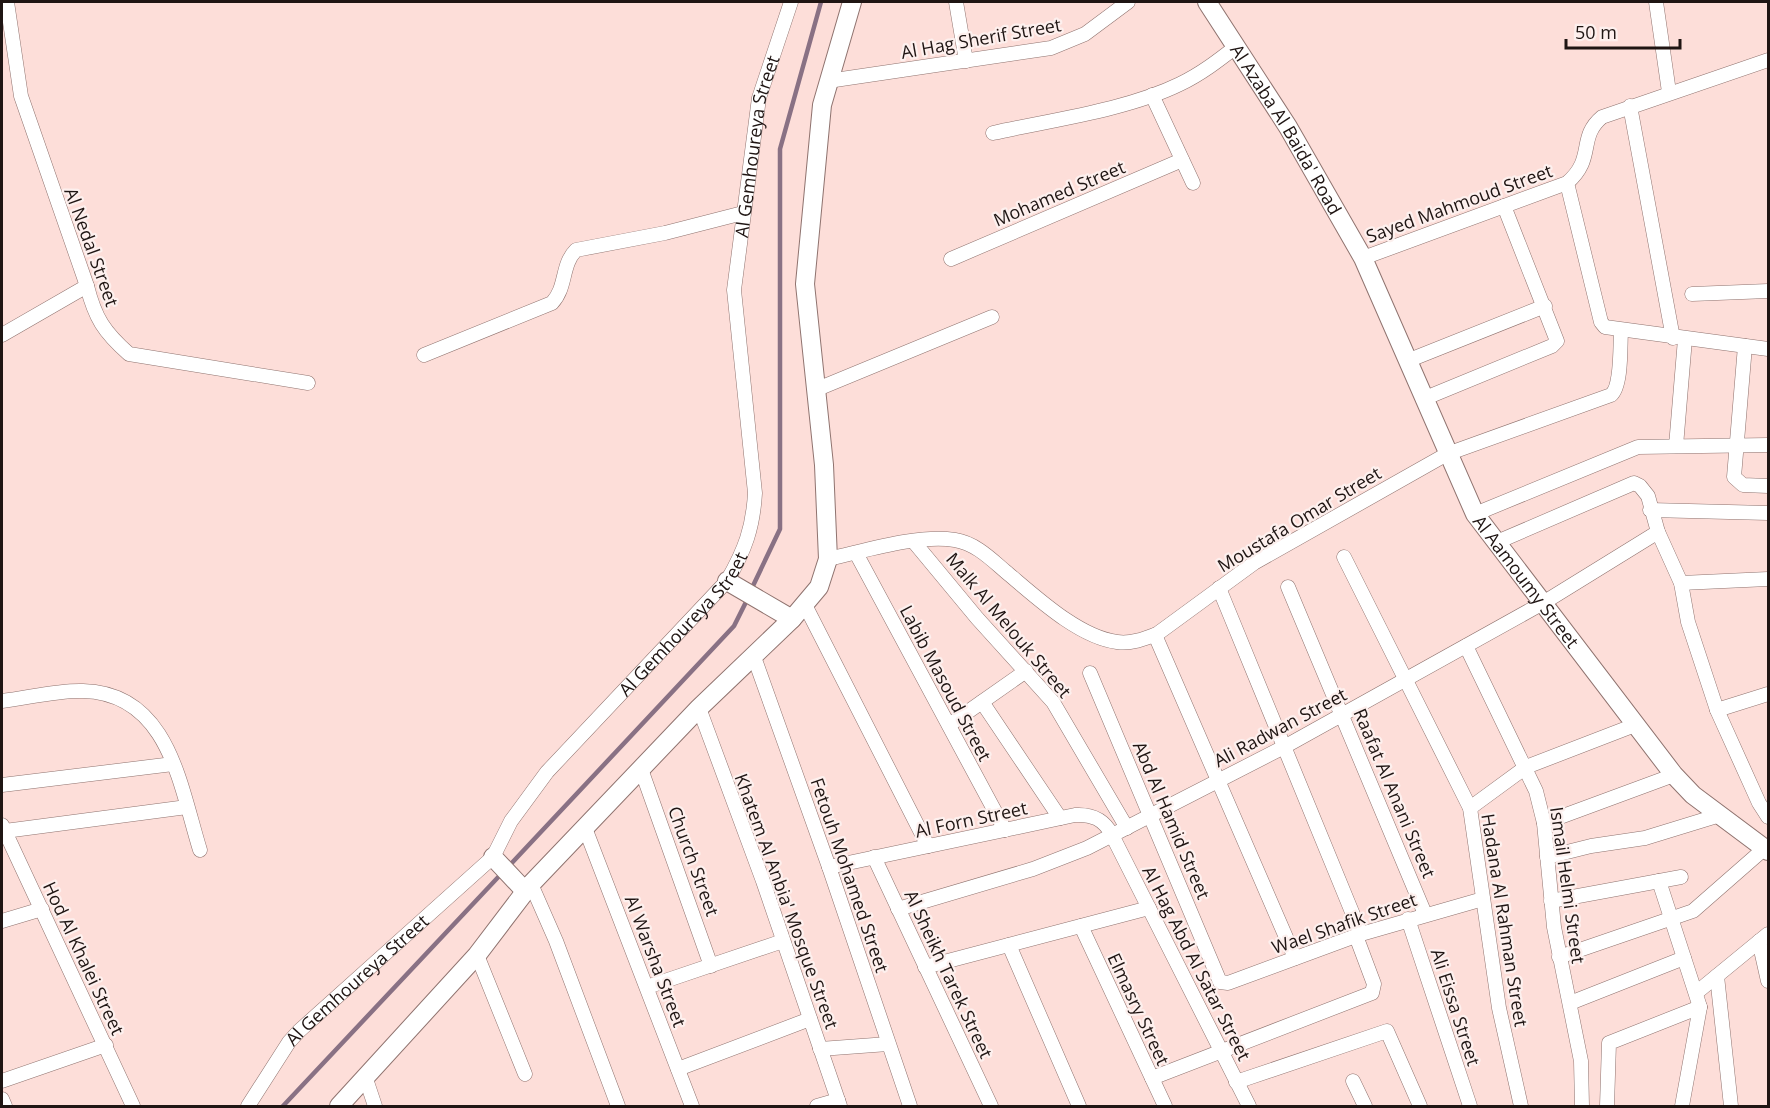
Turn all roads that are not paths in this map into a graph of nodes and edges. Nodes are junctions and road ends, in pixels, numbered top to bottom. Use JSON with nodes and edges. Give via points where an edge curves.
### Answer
{"nodes":[{"id":1,"x":7,"y":2,"type":"edge"},
{"id":2,"x":791,"y":2,"type":"edge"},
{"id":3,"x":852,"y":2,"type":"edge"},
{"id":4,"x":956,"y":2,"type":"edge"},
{"id":5,"x":1128,"y":2,"type":"edge"},
{"id":6,"x":1207,"y":2,"type":"edge"},
{"id":7,"x":1656,"y":2,"type":"edge"},
{"id":8,"x":1237,"y":46,"type":"junction"},
{"id":9,"x":1768,"y":60,"type":"edge"},
{"id":10,"x":966,"y":61,"type":"junction"},
{"id":11,"x":828,"y":81,"type":"junction"},
{"id":12,"x":1669,"y":92,"type":"junction"},
{"id":13,"x":1152,"y":95,"type":"junction"},
{"id":14,"x":1630,"y":106,"type":"junction"},
{"id":15,"x":993,"y":133,"type":"dead end"},
{"id":16,"x":1182,"y":160,"type":"junction"},
{"id":17,"x":1193,"y":183,"type":"dead end"},
{"id":18,"x":1567,"y":183,"type":"junction"},
{"id":19,"x":1504,"y":206,"type":"junction"},
{"id":20,"x":744,"y":213,"type":"junction"},
{"id":21,"x":1363,"y":258,"type":"junction"},
{"id":22,"x":951,"y":259,"type":"dead end"},
{"id":23,"x":87,"y":286,"type":"junction"},
{"id":24,"x":1768,"y":291,"type":"edge"},
{"id":25,"x":1692,"y":294,"type":"dead end"},
{"id":26,"x":1545,"y":306,"type":"junction"},
{"id":27,"x":992,"y":316,"type":"dead end"},
{"id":28,"x":1621,"y":330,"type":"junction"},
{"id":29,"x":2,"y":334,"type":"edge"},
{"id":30,"x":1679,"y":338,"type":"junction"},
{"id":31,"x":1745,"y":346,"type":"junction"},
{"id":32,"x":1768,"y":349,"type":"edge"},
{"id":33,"x":424,"y":355,"type":"dead end"},
{"id":34,"x":1407,"y":361,"type":"junction"},
{"id":35,"x":308,"y":383,"type":"dead end"},
{"id":36,"x":815,"y":390,"type":"junction"},
{"id":37,"x":1423,"y":399,"type":"junction"},
{"id":38,"x":1736,"y":445,"type":"junction"},
{"id":39,"x":1768,"y":445,"type":"edge"},
{"id":40,"x":1676,"y":446,"type":"junction"},
{"id":41,"x":1447,"y":454,"type":"junction"},
{"id":42,"x":1768,"y":486,"type":"edge"},
{"id":43,"x":1650,"y":510,"type":"junction"},
{"id":44,"x":1768,"y":513,"type":"edge"},
{"id":45,"x":1475,"y":514,"type":"junction"},
{"id":46,"x":1658,"y":532,"type":"junction"},
{"id":47,"x":914,"y":542,"type":"junction"},
{"id":48,"x":1497,"y":542,"type":"junction"},
{"id":49,"x":856,"y":553,"type":"junction"},
{"id":50,"x":1344,"y":557,"type":"dead end"},
{"id":51,"x":828,"y":559,"type":"junction"},
{"id":52,"x":1768,"y":579,"type":"edge"},
{"id":53,"x":1681,"y":583,"type":"junction"},
{"id":54,"x":733,"y":585,"type":"junction"},
{"id":55,"x":1288,"y":587,"type":"dead end"},
{"id":56,"x":1219,"y":588,"type":"junction"},
{"id":57,"x":1543,"y":603,"type":"junction"},
{"id":58,"x":805,"y":605,"type":"junction"},
{"id":59,"x":792,"y":619,"type":"junction"},
{"id":60,"x":1155,"y":635,"type":"junction"},
{"id":61,"x":1466,"y":646,"type":"junction"},
{"id":62,"x":754,"y":657,"type":"junction"},
{"id":63,"x":1026,"y":671,"type":"junction"},
{"id":64,"x":1090,"y":674,"type":"dead end"},
{"id":65,"x":1405,"y":680,"type":"junction"},
{"id":66,"x":1768,"y":694,"type":"edge"},
{"id":67,"x":2,"y":701,"type":"edge"},
{"id":68,"x":982,"y":702,"type":"junction"},
{"id":69,"x":699,"y":708,"type":"junction"},
{"id":70,"x":1717,"y":710,"type":"junction"},
{"id":71,"x":1343,"y":714,"type":"junction"},
{"id":72,"x":949,"y":725,"type":"junction"},
{"id":73,"x":1635,"y":725,"type":"junction"},
{"id":74,"x":1284,"y":747,"type":"junction"},
{"id":75,"x":173,"y":764,"type":"junction"},
{"id":76,"x":1526,"y":767,"type":"junction"},
{"id":77,"x":641,"y":769,"type":"junction"},
{"id":78,"x":1674,"y":775,"type":"junction"},
{"id":79,"x":1218,"y":781,"type":"junction"},
{"id":80,"x":2,"y":785,"type":"edge"},
{"id":81,"x":187,"y":807,"type":"junction"},
{"id":82,"x":1470,"y":808,"type":"junction"},
{"id":83,"x":1152,"y":815,"type":"junction"},
{"id":84,"x":1720,"y":815,"type":"junction"},
{"id":85,"x":1768,"y":816,"type":"edge"},
{"id":86,"x":1060,"y":818,"type":"junction"},
{"id":87,"x":1544,"y":823,"type":"junction"},
{"id":88,"x":3,"y":828,"type":"edge"},
{"id":89,"x":585,"y":828,"type":"junction"},
{"id":90,"x":1127,"y":828,"type":"junction"},
{"id":91,"x":1005,"y":830,"type":"junction"},
{"id":92,"x":1112,"y":835,"type":"junction"},
{"id":93,"x":928,"y":846,"type":"junction"},
{"id":94,"x":200,"y":850,"type":"dead end"},
{"id":95,"x":1767,"y":850,"type":"edge"},
{"id":96,"x":874,"y":857,"type":"junction"},
{"id":97,"x":1547,"y":857,"type":"junction"},
{"id":98,"x":496,"y":860,"type":"junction"},
{"id":99,"x":830,"y":867,"type":"junction"},
{"id":100,"x":1681,"y":877,"type":"dead end"},
{"id":101,"x":1659,"y":881,"type":"junction"},
{"id":102,"x":525,"y":886,"type":"junction"},
{"id":103,"x":1484,"y":899,"type":"junction"},
{"id":104,"x":1551,"y":901,"type":"junction"},
{"id":105,"x":1149,"y":908,"type":"junction"},
{"id":106,"x":42,"y":909,"type":"junction"},
{"id":107,"x":898,"y":909,"type":"junction"},
{"id":108,"x":1425,"y":914,"type":"junction"},
{"id":109,"x":1408,"y":919,"type":"junction"},
{"id":110,"x":2,"y":921,"type":"edge"},
{"id":111,"x":1672,"y":921,"type":"junction"},
{"id":112,"x":1081,"y":926,"type":"junction"},
{"id":113,"x":1358,"y":935,"type":"junction"},
{"id":114,"x":1764,"y":937,"type":"edge"},
{"id":115,"x":783,"y":941,"type":"junction"},
{"id":116,"x":1009,"y":945,"type":"junction"},
{"id":117,"x":477,"y":955,"type":"junction"},
{"id":118,"x":1559,"y":957,"type":"junction"},
{"id":119,"x":1295,"y":958,"type":"junction"},
{"id":120,"x":1684,"y":958,"type":"junction"},
{"id":121,"x":711,"y":966,"type":"junction"},
{"id":122,"x":925,"y":967,"type":"junction"},
{"id":123,"x":1717,"y":976,"type":"junction"},
{"id":124,"x":1218,"y":980,"type":"joint"},
{"id":125,"x":1768,"y":981,"type":"edge"},
{"id":126,"x":647,"y":987,"type":"junction"},
{"id":127,"x":1696,"y":993,"type":"junction"},
{"id":128,"x":1570,"y":1003,"type":"junction"},
{"id":129,"x":1700,"y":1007,"type":"junction"},
{"id":130,"x":810,"y":1019,"type":"junction"},
{"id":131,"x":888,"y":1044,"type":"junction"},
{"id":132,"x":106,"y":1046,"type":"junction"},
{"id":133,"x":820,"y":1049,"type":"junction"},
{"id":134,"x":1221,"y":1052,"type":"junction"},
{"id":135,"x":678,"y":1069,"type":"junction"},
{"id":136,"x":525,"y":1074,"type":"dead end"},
{"id":137,"x":1152,"y":1078,"type":"junction"},
{"id":138,"x":366,"y":1079,"type":"junction"},
{"id":139,"x":2,"y":1081,"type":"edge"},
{"id":140,"x":1353,"y":1081,"type":"dead end"},
{"id":141,"x":1236,"y":1082,"type":"junction"},
{"id":142,"x":2,"y":1099,"type":"edge"},
{"id":143,"x":839,"y":1103,"type":"edge"},
{"id":144,"x":988,"y":1106,"type":"edge"},
{"id":145,"x":5,"y":1107,"type":"edge"},
{"id":146,"x":133,"y":1107,"type":"edge"},
{"id":147,"x":248,"y":1107,"type":"edge"},
{"id":148,"x":339,"y":1107,"type":"edge"},
{"id":149,"x":375,"y":1107,"type":"edge"},
{"id":150,"x":618,"y":1107,"type":"edge"},
{"id":151,"x":692,"y":1107,"type":"edge"},
{"id":152,"x":817,"y":1107,"type":"edge"},
{"id":153,"x":910,"y":1107,"type":"edge"},
{"id":154,"x":1079,"y":1107,"type":"edge"},
{"id":155,"x":1165,"y":1107,"type":"edge"},
{"id":156,"x":1249,"y":1107,"type":"edge"},
{"id":157,"x":1365,"y":1107,"type":"edge"},
{"id":158,"x":1420,"y":1107,"type":"edge"},
{"id":159,"x":1470,"y":1107,"type":"edge"},
{"id":160,"x":1521,"y":1107,"type":"edge"},
{"id":161,"x":1582,"y":1107,"type":"edge"},
{"id":162,"x":1607,"y":1107,"type":"edge"},
{"id":163,"x":1682,"y":1107,"type":"edge"},
{"id":164,"x":1731,"y":1107,"type":"edge"}],
"edges":[{"from":1,"to":23,"type":"street","name":"Al Nedal Street","via":[[21,96]]},
{"from":2,"to":20,"type":"street","name":"Al Gemhoureya Street","via":[[759,98]]},
{"from":3,"to":11,"type":"street"},
{"from":4,"to":10,"type":"street"},
{"from":5,"to":10,"type":"street","name":"Al Hag Sherif Street","via":[[1069,42]]},
{"from":6,"to":8,"type":"street","name":"Al Azaba Al Baida' Road"},
{"from":7,"to":12,"type":"street"},
{"from":8,"to":13,"type":"street","via":[[1210,67]]},
{"from":8,"to":21,"type":"street","name":"Al Azaba Al Baida' Road"},
{"from":9,"to":12,"type":"street","name":"Sayed Mahmoud Street"},
{"from":10,"to":11,"type":"street","name":"Al Hag Sherif Street"},
{"from":11,"to":36,"type":"street","via":[[819,120],[805,284]]},
{"from":12,"to":14,"type":"street","name":"Sayed Mahmoud Street"},
{"from":13,"to":15,"type":"street"},
{"from":13,"to":16,"type":"street"},
{"from":14,"to":18,"type":"street","name":"Sayed Mahmoud Street","via":[[1593,124],[1584,163]]},
{"from":14,"to":30,"type":"street"},
{"from":16,"to":17,"type":"street"},
{"from":16,"to":22,"type":"street","name":"Mohamed Street"},
{"from":18,"to":19,"type":"street","name":"Sayed Mahmoud Street"},
{"from":18,"to":28,"type":"street","via":[[1601,322],[1608,329]]},
{"from":19,"to":21,"type":"street","name":"Sayed Mahmoud Street"},
{"from":19,"to":26,"type":"street"},
{"from":20,"to":33,"type":"street","via":[[576,250],[567,259],[561,293],[552,303]]},
{"from":20,"to":54,"type":"street","name":"Al Gemhoureya Street","via":[[734,290],[755,493],[753,524]]},
{"from":21,"to":34,"type":"street","name":"Al Aamoumy Street"},
{"from":23,"to":29,"type":"street"},
{"from":23,"to":35,"type":"street","name":"Al Nedal Street","via":[[94,312],[108,336],[129,354]]},
{"from":24,"to":25,"type":"street"},
{"from":26,"to":34,"type":"street"},
{"from":26,"to":37,"type":"street","via":[[1557,335],[1554,345]]},
{"from":27,"to":36,"type":"street"},
{"from":28,"to":30,"type":"street"},
{"from":28,"to":41,"type":"street","name":"Moustafa Omar Street","via":[[1618,382],[1611,394]]},
{"from":30,"to":31,"type":"street"},
{"from":30,"to":40,"type":"street"},
{"from":31,"to":32,"type":"street"},
{"from":31,"to":38,"type":"street"},
{"from":34,"to":37,"type":"street","name":"Al Aamoumy Street"},
{"from":36,"to":51,"type":"street","via":[[824,465]]},
{"from":37,"to":41,"type":"street","name":"Al Aamoumy Street"},
{"from":38,"to":39,"type":"street"},
{"from":38,"to":40,"type":"street"},
{"from":38,"to":42,"type":"street","via":[[1735,480],[1743,485]]},
{"from":40,"to":45,"type":"street","via":[[1638,447]]},
{"from":41,"to":45,"type":"street","name":"Al Aamoumy Street"},
{"from":41,"to":56,"type":"street","name":"Moustafa Omar Street","via":[[1254,563]]},
{"from":43,"to":44,"type":"street"},
{"from":43,"to":46,"type":"street"},
{"from":43,"to":48,"type":"street","via":[[1645,490],[1634,483]]},
{"from":45,"to":48,"type":"street","name":"Al Aamoumy Street"},
{"from":46,"to":53,"type":"street"},
{"from":46,"to":57,"type":"street","name":"Ali Radwan Street"},
{"from":47,"to":49,"type":"street","name":"Moustafa Omar Street"},
{"from":47,"to":60,"type":"street","name":"Moustafa Omar Street","via":[[956,540],[983,552],[1062,616],[1100,638],[1138,641]]},
{"from":47,"to":63,"type":"street","name":"Malk Al Melouk Street"},
{"from":48,"to":57,"type":"street","name":"Al Aamoumy Street"},
{"from":49,"to":51,"type":"street","name":"Moustafa Omar Street"},
{"from":49,"to":72,"type":"street","name":"Labib Masoud Street"},
{"from":50,"to":65,"type":"street","name":"Hadana Al Rahman Street"},
{"from":51,"to":58,"type":"street","via":[[819,587]]},
{"from":52,"to":53,"type":"street"},
{"from":53,"to":70,"type":"street"},
{"from":54,"to":59,"type":"street"},
{"from":54,"to":98,"type":"street","name":"Al Gemhoureya Street","via":[[547,772],[511,821]]},
{"from":55,"to":71,"type":"street","name":"Raafat Al Anani Street"},
{"from":56,"to":60,"type":"street","name":"Moustafa Omar Street"},
{"from":56,"to":74,"type":"street"},
{"from":57,"to":61,"type":"street","name":"Ali Radwan Street"},
{"from":57,"to":73,"type":"street","name":"Al Aamoumy Street"},
{"from":58,"to":59,"type":"street"},
{"from":58,"to":93,"type":"street"},
{"from":59,"to":62,"type":"street"},
{"from":60,"to":79,"type":"street"},
{"from":61,"to":65,"type":"street","name":"Ali Radwan Street"},
{"from":61,"to":76,"type":"street","name":"Ismail Helmi Street"},
{"from":62,"to":69,"type":"street"},
{"from":62,"to":99,"type":"street","name":"Fetouh Mohamed Street"},
{"from":63,"to":68,"type":"street"},
{"from":63,"to":90,"type":"street","name":"Malk Al Melouk Street","via":[[1053,702]]},
{"from":64,"to":83,"type":"street","name":"Abd Al Hamid Street"},
{"from":65,"to":71,"type":"street","name":"Ali Radwan Street"},
{"from":65,"to":82,"type":"street","name":"Hadana Al Rahman Street"},
{"from":66,"to":70,"type":"street"},
{"from":67,"to":75,"type":"street","via":[[84,691],[114,696],[142,711],[162,735]]},
{"from":68,"to":72,"type":"street"},
{"from":68,"to":86,"type":"street"},
{"from":69,"to":77,"type":"street"},
{"from":69,"to":115,"type":"street","name":"Khatem Al Anbia' Mosque Street"},
{"from":70,"to":85,"type":"street"},
{"from":71,"to":74,"type":"street","name":"Ali Radwan Street"},
{"from":71,"to":108,"type":"street","name":"Raafat Al Anani Street"},
{"from":72,"to":91,"type":"street","name":"Labib Masoud Street"},
{"from":73,"to":76,"type":"street"},
{"from":73,"to":78,"type":"street","name":"Al Aamoumy Street"},
{"from":74,"to":79,"type":"street","name":"Ali Radwan Street"},
{"from":74,"to":113,"type":"street"},
{"from":75,"to":80,"type":"street"},
{"from":75,"to":81,"type":"street"},
{"from":76,"to":82,"type":"street"},
{"from":76,"to":87,"type":"street","name":"Ismail Helmi Street"},
{"from":77,"to":89,"type":"street"},
{"from":77,"to":121,"type":"street","name":"Church Street"},
{"from":78,"to":84,"type":"street","name":"Al Aamoumy Street"},
{"from":78,"to":87,"type":"street"},
{"from":79,"to":83,"type":"street","name":"Ali Radwan Street"},
{"from":79,"to":119,"type":"street"},
{"from":81,"to":88,"type":"street"},
{"from":81,"to":94,"type":"street"},
{"from":82,"to":103,"type":"street","name":"Hadana Al Rahman Street"},
{"from":83,"to":90,"type":"street","name":"Ali Radwan Street"},
{"from":83,"to":124,"type":"street","name":"Abd Al Hamid Street"},
{"from":84,"to":95,"type":"street","name":"Al Aamoumy Street"},
{"from":84,"to":97,"type":"street","via":[[1645,838]]},
{"from":86,"to":91,"type":"street","name":"Al Forn Street"},
{"from":86,"to":92,"type":"street","name":"Al Forn Street","via":[[1093,816]]},
{"from":87,"to":97,"type":"street","name":"Ismail Helmi Street"},
{"from":88,"to":106,"type":"street","name":"Hod Al Khalei Street"},
{"from":89,"to":102,"type":"street"},
{"from":89,"to":126,"type":"street","name":"Al Warsha Street"},
{"from":90,"to":92,"type":"street","name":"Ali Radwan Street"},
{"from":91,"to":93,"type":"street","name":"Al Forn Street"},
{"from":92,"to":105,"type":"street","name":"Al Hag Abd Al Satar Street"},
{"from":92,"to":107,"type":"street","name":"Ali Radwan Street","via":[[1034,869]]},
{"from":93,"to":96,"type":"street","name":"Al Forn Street"},
{"from":95,"to":111,"type":"street","via":[[1693,912]]},
{"from":96,"to":99,"type":"street","name":"Al Forn Street"},
{"from":96,"to":107,"type":"street","name":"Al Sheikh Tarek Street"},
{"from":97,"to":104,"type":"street","name":"Ismail Helmi Street"},
{"from":98,"to":102,"type":"street"},
{"from":98,"to":147,"type":"street","name":"Al Gemhoureya Street","via":[[299,1031]]},
{"from":99,"to":131,"type":"street","name":"Fetouh Mohamed Street"},
{"from":100,"to":101,"type":"street"},
{"from":101,"to":104,"type":"street"},
{"from":101,"to":111,"type":"street"},
{"from":102,"to":117,"type":"street"},
{"from":102,"to":150,"type":"street","via":[[556,941]]},
{"from":103,"to":108,"type":"street","name":"Wael Shafik Street"},
{"from":103,"to":160,"type":"street","name":"Hadana Al Rahman Street","via":[[1498,1008]]},
{"from":104,"to":118,"type":"street","name":"Ismail Helmi Street"},
{"from":105,"to":112,"type":"street"},
{"from":105,"to":134,"type":"street","name":"Al Hag Abd Al Satar Street"},
{"from":106,"to":110,"type":"street"},
{"from":106,"to":132,"type":"street","name":"Hod Al Khalei Street"},
{"from":107,"to":122,"type":"street","name":"Al Sheikh Tarek Street"},
{"from":108,"to":109,"type":"street","name":"Wael Shafik Street"},
{"from":109,"to":113,"type":"street","name":"Wael Shafik Street"},
{"from":109,"to":159,"type":"street","name":"Ali Eissa Street"},
{"from":111,"to":118,"type":"street"},
{"from":111,"to":120,"type":"street"},
{"from":112,"to":116,"type":"street"},
{"from":112,"to":137,"type":"street","name":"Elmasry Street"},
{"from":113,"to":119,"type":"street","name":"Wael Shafik Street"},
{"from":113,"to":134,"type":"street","via":[[1374,984],[1372,993]]},
{"from":114,"to":123,"type":"street"},
{"from":114,"to":125,"type":"street"},
{"from":115,"to":121,"type":"street"},
{"from":115,"to":130,"type":"street","name":"Khatem Al Anbia' Mosque Street"},
{"from":116,"to":122,"type":"street"},
{"from":116,"to":154,"type":"street"},
{"from":117,"to":136,"type":"street"},
{"from":117,"to":138,"type":"street"},
{"from":118,"to":128,"type":"street","name":"Ismail Helmi Street"},
{"from":119,"to":124,"type":"street","name":"Wael Shafik Street","via":[[1228,983]]},
{"from":120,"to":127,"type":"street"},
{"from":120,"to":128,"type":"street"},
{"from":121,"to":126,"type":"street"},
{"from":122,"to":144,"type":"street","name":"Al Sheikh Tarek Street"},
{"from":123,"to":127,"type":"street"},
{"from":123,"to":164,"type":"street"},
{"from":126,"to":135,"type":"street","name":"Al Warsha Street"},
{"from":127,"to":129,"type":"street"},
{"from":128,"to":161,"type":"street","name":"Ismail Helmi Street","via":[[1581,1061]]},
{"from":129,"to":162,"type":"street","via":[[1609,1043]]},
{"from":129,"to":163,"type":"street"},
{"from":130,"to":133,"type":"street","name":"Khatem Al Anbia' Mosque Street"},
{"from":130,"to":135,"type":"street"},
{"from":131,"to":133,"type":"street"},
{"from":131,"to":153,"type":"street","name":"Fetouh Mohamed Street"},
{"from":132,"to":139,"type":"street"},
{"from":132,"to":146,"type":"street","name":"Hod Al Khalei Street"},
{"from":133,"to":143,"type":"street","name":"Khatem Al Anbia' Mosque Street"},
{"from":134,"to":137,"type":"street"},
{"from":134,"to":141,"type":"street","name":"Al Hag Abd Al Satar Street"},
{"from":135,"to":151,"type":"street","name":"Al Warsha Street"},
{"from":137,"to":155,"type":"street","name":"Elmasry Street"},
{"from":138,"to":148,"type":"street"},
{"from":138,"to":149,"type":"street"},
{"from":140,"to":157,"type":"street"},
{"from":141,"to":156,"type":"street","name":"Al Hag Abd Al Satar Street"},
{"from":141,"to":158,"type":"street","via":[[1387,1031]]},
{"from":142,"to":145,"type":"street"},
{"from":143,"to":152,"type":"street"}]}
